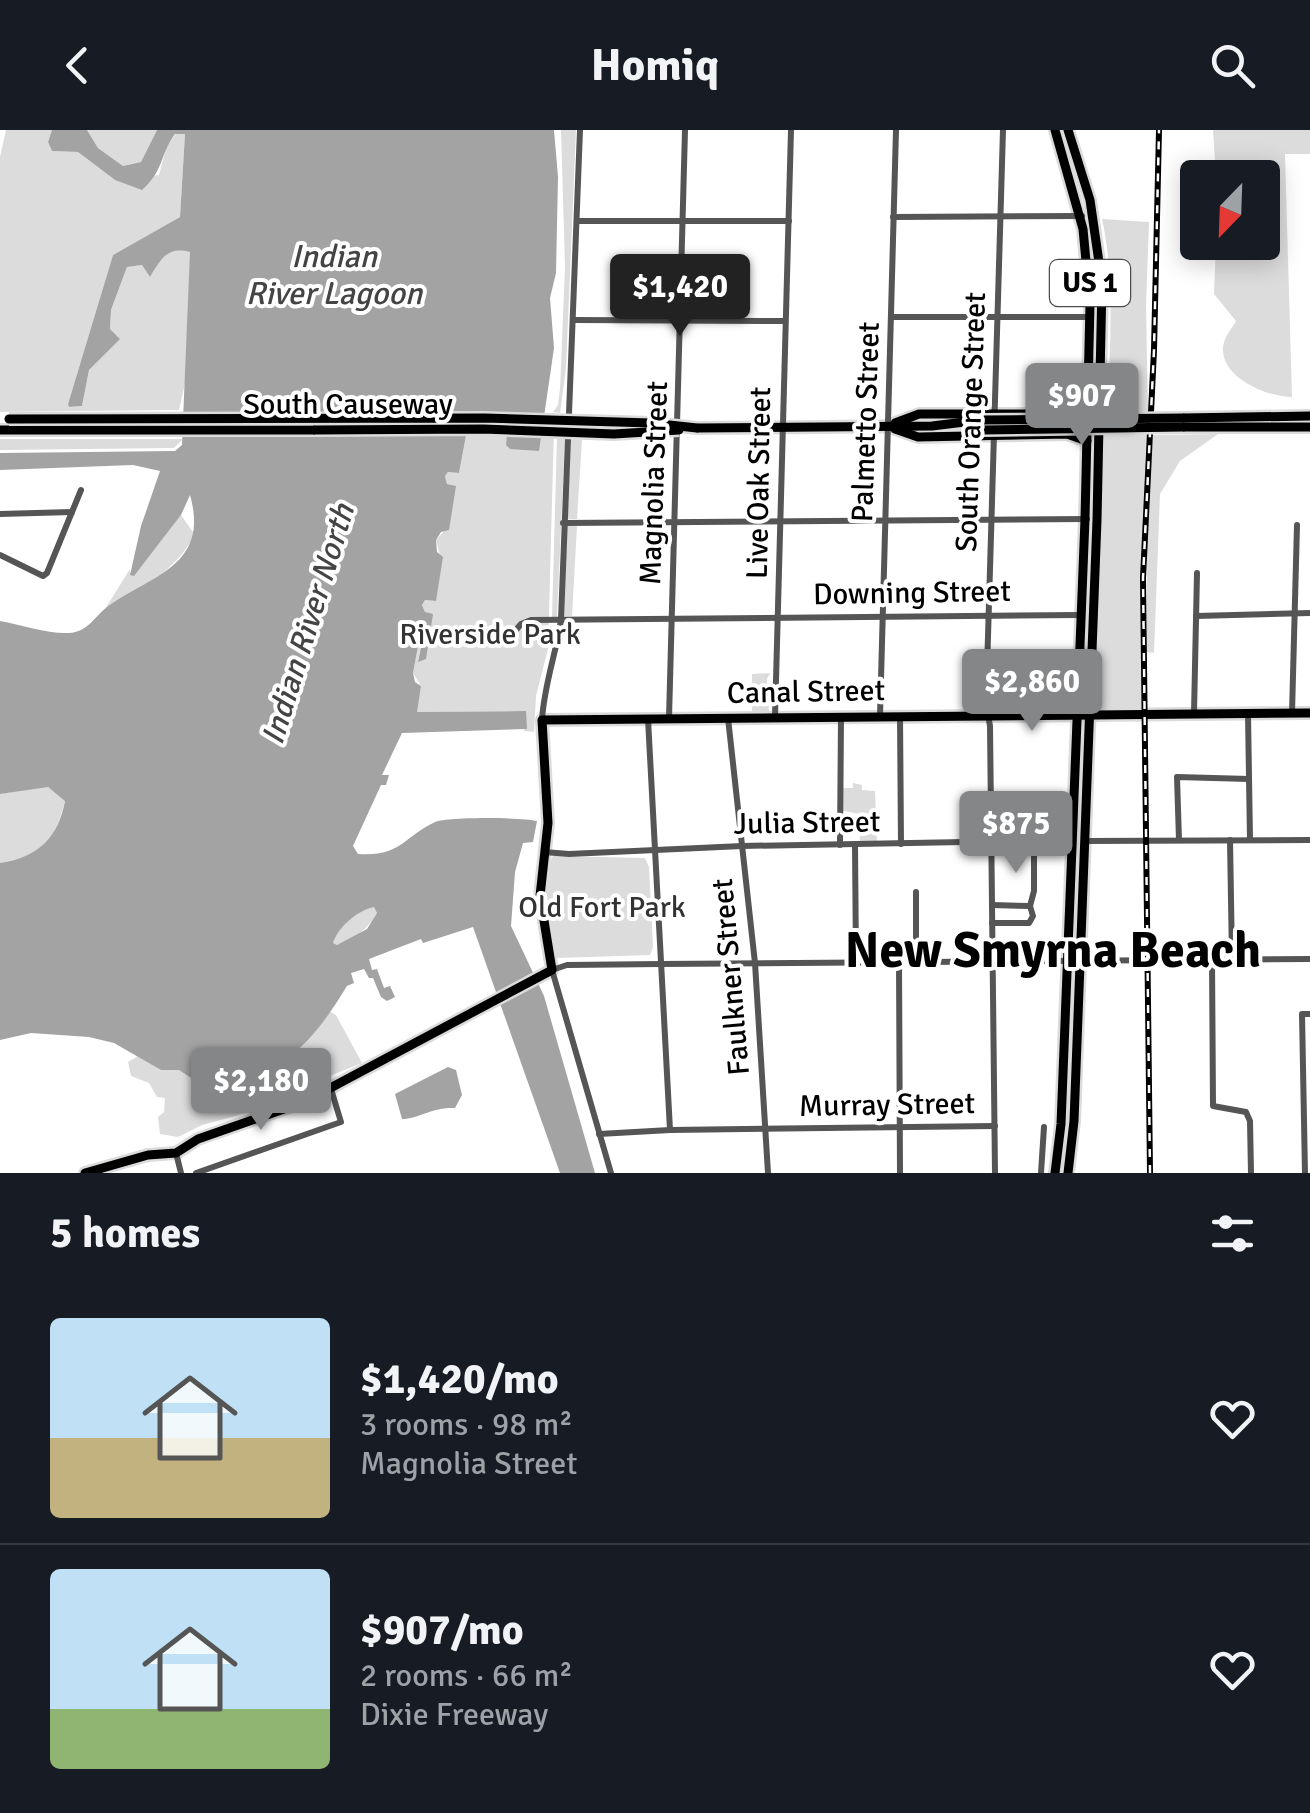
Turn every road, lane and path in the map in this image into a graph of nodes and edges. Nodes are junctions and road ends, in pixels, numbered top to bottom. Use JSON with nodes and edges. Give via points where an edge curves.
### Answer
{"nodes":[{"id":1,"x":580,"y":130,"type":"edge"},
{"id":2,"x":685,"y":130,"type":"edge"},
{"id":3,"x":791,"y":130,"type":"edge"},
{"id":4,"x":896,"y":130,"type":"edge"},
{"id":5,"x":1003,"y":130,"type":"edge"},
{"id":6,"x":1055,"y":130,"type":"edge"},
{"id":7,"x":1068,"y":130,"type":"edge"},
{"id":8,"x":1081,"y":216,"type":"junction"},
{"id":9,"x":1092,"y":216,"type":"junction"},
{"id":10,"x":893,"y":217,"type":"junction"},
{"id":11,"x":999,"y":217,"type":"junction"},
{"id":12,"x":682,"y":220,"type":"junction"},
{"id":13,"x":578,"y":221,"type":"junction"},
{"id":14,"x":789,"y":221,"type":"junction"},
{"id":15,"x":893,"y":317,"type":"junction"},
{"id":16,"x":1096,"y":317,"type":"junction"},
{"id":17,"x":996,"y":318,"type":"junction"},
{"id":18,"x":574,"y":320,"type":"junction"},
{"id":19,"x":681,"y":321,"type":"junction"},
{"id":20,"x":785,"y":322,"type":"junction"},
{"id":21,"x":1088,"y":412,"type":"junction"},
{"id":22,"x":996,"y":414,"type":"junction"},
{"id":23,"x":1310,"y":416,"type":"edge"},
{"id":24,"x":1099,"y":419,"type":"junction"},
{"id":25,"x":1182,"y":422,"type":"junction"},
{"id":26,"x":5,"y":424,"type":"edge"},
{"id":27,"x":783,"y":426,"type":"junction"},
{"id":28,"x":888,"y":426,"type":"junction"},
{"id":29,"x":1310,"y":427,"type":"edge"},
{"id":30,"x":1088,"y":428,"type":"junction"},
{"id":31,"x":1067,"y":434,"type":"junction"},
{"id":32,"x":994,"y":436,"type":"junction"},
{"id":33,"x":1087,"y":441,"type":"junction"},
{"id":34,"x":80,"y":490,"type":"dead end"},
{"id":35,"x":72,"y":512,"type":"junction"},
{"id":36,"x":0,"y":514,"type":"edge"},
{"id":37,"x":991,"y":518,"type":"junction"},
{"id":38,"x":1085,"y":519,"type":"junction"},
{"id":39,"x":1098,"y":520,"type":"junction"},
{"id":40,"x":885,"y":521,"type":"junction"},
{"id":41,"x":563,"y":523,"type":"junction"},
{"id":42,"x":675,"y":523,"type":"junction"},
{"id":43,"x":780,"y":523,"type":"junction"},
{"id":44,"x":1297,"y":525,"type":"dead end"},
{"id":45,"x":0,"y":556,"type":"edge"},
{"id":46,"x":1197,"y":573,"type":"dead end"},
{"id":47,"x":1310,"y":613,"type":"edge"},
{"id":48,"x":988,"y":614,"type":"junction"},
{"id":49,"x":1296,"y":614,"type":"junction"},
{"id":50,"x":1080,"y":615,"type":"junction"},
{"id":51,"x":883,"y":616,"type":"junction"},
{"id":52,"x":1196,"y":616,"type":"junction"},
{"id":53,"x":778,"y":617,"type":"junction"},
{"id":54,"x":560,"y":620,"type":"junction"},
{"id":55,"x":673,"y":620,"type":"junction"},
{"id":56,"x":511,"y":636,"type":"dead end"},
{"id":57,"x":1310,"y":712,"type":"edge"},
{"id":58,"x":1194,"y":713,"type":"junction"},
{"id":59,"x":1248,"y":713,"type":"junction"},
{"id":60,"x":1292,"y":713,"type":"junction"},
{"id":61,"x":1088,"y":714,"type":"junction"},
{"id":62,"x":1076,"y":715,"type":"junction"},
{"id":63,"x":880,"y":716,"type":"junction"},
{"id":64,"x":900,"y":716,"type":"junction"},
{"id":65,"x":988,"y":716,"type":"junction"},
{"id":66,"x":775,"y":717,"type":"junction"},
{"id":67,"x":841,"y":717,"type":"junction"},
{"id":68,"x":669,"y":718,"type":"junction"},
{"id":69,"x":728,"y":718,"type":"junction"},
{"id":70,"x":648,"y":719,"type":"junction"},
{"id":71,"x":542,"y":720,"type":"junction"},
{"id":72,"x":1250,"y":779,"type":"junction"},
{"id":73,"x":1072,"y":812,"type":"junction"},
{"id":74,"x":1070,"y":840,"type":"junction"},
{"id":75,"x":1179,"y":840,"type":"junction"},
{"id":76,"x":1230,"y":840,"type":"junction"},
{"id":77,"x":1250,"y":840,"type":"junction"},
{"id":78,"x":1310,"y":840,"type":"edge"},
{"id":79,"x":1034,"y":841,"type":"junction"},
{"id":80,"x":1083,"y":841,"type":"junction"},
{"id":81,"x":991,"y":842,"type":"junction"},
{"id":82,"x":902,"y":844,"type":"junction"},
{"id":83,"x":840,"y":845,"type":"junction"},
{"id":84,"x":854,"y":845,"type":"junction"},
{"id":85,"x":742,"y":846,"type":"junction"},
{"id":86,"x":544,"y":852,"type":"junction"},
{"id":87,"x":656,"y":852,"type":"junction"},
{"id":88,"x":1082,"y":882,"type":"junction"},
{"id":89,"x":916,"y":892,"type":"dead end"},
{"id":90,"x":992,"y":905,"type":"junction"},
{"id":91,"x":1030,"y":906,"type":"junction"},
{"id":92,"x":992,"y":922,"type":"junction"},
{"id":93,"x":1310,"y":958,"type":"edge"},
{"id":94,"x":1212,"y":959,"type":"junction"},
{"id":95,"x":1232,"y":959,"type":"junction"},
{"id":96,"x":916,"y":960,"type":"junction"},
{"id":97,"x":992,"y":960,"type":"junction"},
{"id":98,"x":1066,"y":960,"type":"junction"},
{"id":99,"x":1078,"y":960,"type":"junction"},
{"id":100,"x":900,"y":961,"type":"junction"},
{"id":101,"x":856,"y":962,"type":"junction"},
{"id":102,"x":661,"y":964,"type":"junction"},
{"id":103,"x":755,"y":964,"type":"junction"},
{"id":104,"x":552,"y":970,"type":"junction"},
{"id":105,"x":1310,"y":1014,"type":"edge"},
{"id":106,"x":331,"y":1089,"type":"junction"},
{"id":107,"x":995,"y":1126,"type":"junction"},
{"id":108,"x":900,"y":1127,"type":"junction"},
{"id":109,"x":1044,"y":1127,"type":"dead end"},
{"id":110,"x":670,"y":1130,"type":"junction"},
{"id":111,"x":766,"y":1130,"type":"junction"},
{"id":112,"x":599,"y":1134,"type":"junction"},
{"id":113,"x":176,"y":1153,"type":"junction"},
{"id":114,"x":85,"y":1173,"type":"edge"},
{"id":115,"x":181,"y":1173,"type":"edge"},
{"id":116,"x":196,"y":1173,"type":"edge"},
{"id":117,"x":611,"y":1173,"type":"edge"},
{"id":118,"x":768,"y":1173,"type":"edge"},
{"id":119,"x":900,"y":1173,"type":"edge"},
{"id":120,"x":995,"y":1173,"type":"edge"},
{"id":121,"x":1041,"y":1173,"type":"edge"},
{"id":122,"x":1055,"y":1173,"type":"edge"},
{"id":123,"x":1068,"y":1173,"type":"edge"},
{"id":124,"x":1251,"y":1173,"type":"edge"},
{"id":125,"x":1305,"y":1173,"type":"edge"}],
"edges":[{"from":1,"to":13,"type":"street"},
{"from":2,"to":12,"type":"street","name":"Magnolia Street"},
{"from":3,"to":14,"type":"street","name":"Live Oak Street"},
{"from":4,"to":10,"type":"street","name":"Palmetto Street"},
{"from":5,"to":11,"type":"street","name":"South Orange Street"},
{"from":6,"to":8,"type":"main road","number":"US 1"},
{"from":7,"to":9,"type":"main road","number":"US 1"},
{"from":8,"to":9,"type":"street"},
{"from":8,"to":11,"type":"street"},
{"from":8,"to":16,"type":"main road","number":"US 1"},
{"from":9,"to":16,"type":"main road","number":"US 1","via":[[1100,268]]},
{"from":10,"to":11,"type":"street"},
{"from":10,"to":15,"type":"street","name":"Palmetto Street"},
{"from":11,"to":17,"type":"street","name":"South Orange Street"},
{"from":12,"to":13,"type":"street"},
{"from":12,"to":14,"type":"street"},
{"from":12,"to":19,"type":"street","name":"Magnolia Street"},
{"from":13,"to":18,"type":"street"},
{"from":14,"to":20,"type":"street","name":"Live Oak Street"},
{"from":15,"to":17,"type":"street"},
{"from":15,"to":28,"type":"street","name":"Palmetto Street"},
{"from":16,"to":17,"type":"street"},
{"from":16,"to":21,"type":"main road","number":"US 1"},
{"from":16,"to":24,"type":"main road","number":"US 1"},
{"from":17,"to":22,"type":"street","name":"South Orange Street"},
{"from":18,"to":19,"type":"street"},
{"from":18,"to":41,"type":"street"},
{"from":19,"to":20,"type":"street"},
{"from":19,"to":42,"type":"street","name":"Magnolia Street"},
{"from":20,"to":27,"type":"street","name":"Live Oak Street"},
{"from":21,"to":22,"type":"main road"},
{"from":21,"to":24,"type":"main road"},
{"from":21,"to":30,"type":"main road","number":"US 1"},
{"from":22,"to":28,"type":"main road","via":[[919,414]]},
{"from":22,"to":32,"type":"street","name":"South Orange Street"},
{"from":23,"to":25,"type":"main road"},
{"from":24,"to":30,"type":"main road"},
{"from":24,"to":39,"type":"main road","number":"US 1"},
{"from":25,"to":28,"type":"main road","bridge":true},
{"from":25,"to":29,"type":"main road"},
{"from":26,"to":27,"type":"main road","name":"South Causeway","bridge":true,"via":[[485,418]]},
{"from":27,"to":28,"type":"main road","name":"South Causeway"},
{"from":27,"to":43,"type":"street","name":"Live Oak Street"},
{"from":28,"to":32,"type":"main road","via":[[918,437]]},
{"from":28,"to":40,"type":"street","name":"Palmetto Street"},
{"from":30,"to":31,"type":"main road"},
{"from":30,"to":33,"type":"main road","number":"US 1"},
{"from":31,"to":32,"type":"main road"},
{"from":31,"to":33,"type":"main road"},
{"from":32,"to":37,"type":"street","name":"South Orange Street"},
{"from":33,"to":38,"type":"main road","number":"US 1"},
{"from":34,"to":35,"type":"street"},
{"from":35,"to":36,"type":"street"},
{"from":35,"to":45,"type":"street","via":[[47,574]]},
{"from":37,"to":38,"type":"street"},
{"from":37,"to":40,"type":"street"},
{"from":37,"to":48,"type":"street","name":"South Orange Street"},
{"from":38,"to":39,"type":"street"},
{"from":38,"to":50,"type":"main road","number":"US 1"},
{"from":39,"to":61,"type":"main road","number":"US 1"},
{"from":40,"to":43,"type":"street"},
{"from":40,"to":51,"type":"street","name":"Palmetto Street"},
{"from":41,"to":42,"type":"street"},
{"from":41,"to":54,"type":"street"},
{"from":42,"to":43,"type":"street"},
{"from":42,"to":55,"type":"street","name":"Magnolia Street"},
{"from":43,"to":53,"type":"street","name":"Live Oak Street"},
{"from":44,"to":49,"type":"street"},
{"from":46,"to":52,"type":"street"},
{"from":47,"to":49,"type":"street"},
{"from":48,"to":50,"type":"street","name":"Downing Street"},
{"from":48,"to":51,"type":"street","name":"Downing Street"},
{"from":48,"to":65,"type":"street","name":"South Orange Street"},
{"from":49,"to":52,"type":"street"},
{"from":49,"to":60,"type":"street"},
{"from":50,"to":62,"type":"main road","number":"US 1"},
{"from":51,"to":53,"type":"street","name":"Downing Street"},
{"from":51,"to":63,"type":"street","name":"Palmetto Street"},
{"from":52,"to":58,"type":"street"},
{"from":53,"to":55,"type":"street","name":"Downing Street"},
{"from":53,"to":66,"type":"street","name":"Live Oak Street"},
{"from":54,"to":55,"type":"street","name":"Downing Street"},
{"from":54,"to":56,"type":"street","name":"Downing Street","via":[[531,620]]},
{"from":54,"to":71,"type":"street"},
{"from":55,"to":68,"type":"street","name":"Magnolia Street"},
{"from":57,"to":60,"type":"main road","name":"Canal Street"},
{"from":58,"to":59,"type":"main road","name":"Canal Street"},
{"from":58,"to":61,"type":"main road","name":"Canal Street"},
{"from":59,"to":60,"type":"main road","name":"Canal Street"},
{"from":59,"to":72,"type":"street"},
{"from":61,"to":62,"type":"main road","name":"Canal Street"},
{"from":61,"to":80,"type":"main road","number":"US 1"},
{"from":62,"to":65,"type":"main road","name":"Canal Street"},
{"from":62,"to":73,"type":"main road","number":"US 1"},
{"from":63,"to":64,"type":"main road","name":"Canal Street"},
{"from":63,"to":67,"type":"main road","name":"Canal Street"},
{"from":64,"to":65,"type":"main road","name":"Canal Street"},
{"from":64,"to":82,"type":"street"},
{"from":65,"to":81,"type":"street","name":"South Orange Street"},
{"from":66,"to":67,"type":"main road","name":"Canal Street"},
{"from":66,"to":69,"type":"main road","name":"Canal Street"},
{"from":67,"to":83,"type":"street"},
{"from":68,"to":69,"type":"main road","name":"Canal Street"},
{"from":68,"to":70,"type":"main road","name":"Canal Street"},
{"from":69,"to":85,"type":"street","name":"Faulkner Street"},
{"from":70,"to":71,"type":"main road","name":"Canal Street"},
{"from":70,"to":87,"type":"street"},
{"from":71,"to":86,"type":"main road"},
{"from":72,"to":75,"type":"street","via":[[1177,777]]},
{"from":72,"to":77,"type":"street"},
{"from":73,"to":74,"type":"main road","number":"US 1"},
{"from":73,"to":80,"type":"main road"},
{"from":74,"to":79,"type":"street","name":"Julia Street"},
{"from":74,"to":88,"type":"main road"},
{"from":74,"to":98,"type":"main road","number":"US 1"},
{"from":75,"to":76,"type":"street"},
{"from":75,"to":80,"type":"street"},
{"from":76,"to":77,"type":"street"},
{"from":76,"to":95,"type":"street"},
{"from":77,"to":78,"type":"street"},
{"from":79,"to":81,"type":"street","name":"Julia Street"},
{"from":79,"to":91,"type":"street"},
{"from":80,"to":88,"type":"main road","number":"US 1"},
{"from":81,"to":82,"type":"street","name":"Julia Street"},
{"from":81,"to":90,"type":"street","name":"South Orange Street"},
{"from":82,"to":84,"type":"street","name":"Julia Street"},
{"from":83,"to":84,"type":"street","name":"Julia Street"},
{"from":83,"to":85,"type":"street","name":"Julia Street"},
{"from":84,"to":101,"type":"street"},
{"from":85,"to":87,"type":"street","name":"Julia Street"},
{"from":85,"to":103,"type":"street","name":"Faulkner Street"},
{"from":86,"to":87,"type":"street","name":"Julia Street"},
{"from":86,"to":104,"type":"main road","via":[[540,896]]},
{"from":87,"to":102,"type":"street"},
{"from":88,"to":99,"type":"main road","number":"US 1"},
{"from":89,"to":96,"type":"street"},
{"from":90,"to":91,"type":"street"},
{"from":90,"to":92,"type":"street","name":"South Orange Street"},
{"from":91,"to":92,"type":"street","via":[[1029,923]]},
{"from":92,"to":97,"type":"street","name":"South Orange Street"},
{"from":93,"to":95,"type":"street"},
{"from":94,"to":95,"type":"street"},
{"from":94,"to":99,"type":"street"},
{"from":94,"to":124,"type":"street","via":[[1213,1106],[1246,1112]]},
{"from":96,"to":97,"type":"street"},
{"from":96,"to":100,"type":"street"},
{"from":97,"to":98,"type":"street"},
{"from":97,"to":107,"type":"street","name":"South Orange Street"},
{"from":98,"to":99,"type":"street"},
{"from":98,"to":122,"type":"main road","number":"US 1"},
{"from":99,"to":123,"type":"main road","number":"US 1"},
{"from":100,"to":101,"type":"street"},
{"from":100,"to":108,"type":"street"},
{"from":101,"to":103,"type":"street"},
{"from":102,"to":103,"type":"street"},
{"from":102,"to":104,"type":"street"},
{"from":102,"to":110,"type":"street"},
{"from":103,"to":111,"type":"street","name":"Faulkner Street"},
{"from":104,"to":106,"type":"main road"},
{"from":104,"to":112,"type":"street"},
{"from":105,"to":125,"type":"street","via":[[1302,1014]]},
{"from":106,"to":113,"type":"main road"},
{"from":106,"to":116,"type":"street","via":[[341,1122]]},
{"from":107,"to":108,"type":"street","name":"Murray Street"},
{"from":107,"to":120,"type":"street","name":"South Orange Street"},
{"from":108,"to":111,"type":"street","name":"Murray Street"},
{"from":108,"to":119,"type":"street"},
{"from":109,"to":121,"type":"street"},
{"from":110,"to":111,"type":"street","name":"Murray Street"},
{"from":110,"to":112,"type":"street","name":"Murray Street"},
{"from":111,"to":118,"type":"street","name":"Faulkner Street"},
{"from":112,"to":117,"type":"street"},
{"from":113,"to":114,"type":"main road"},
{"from":113,"to":115,"type":"street"}]}
